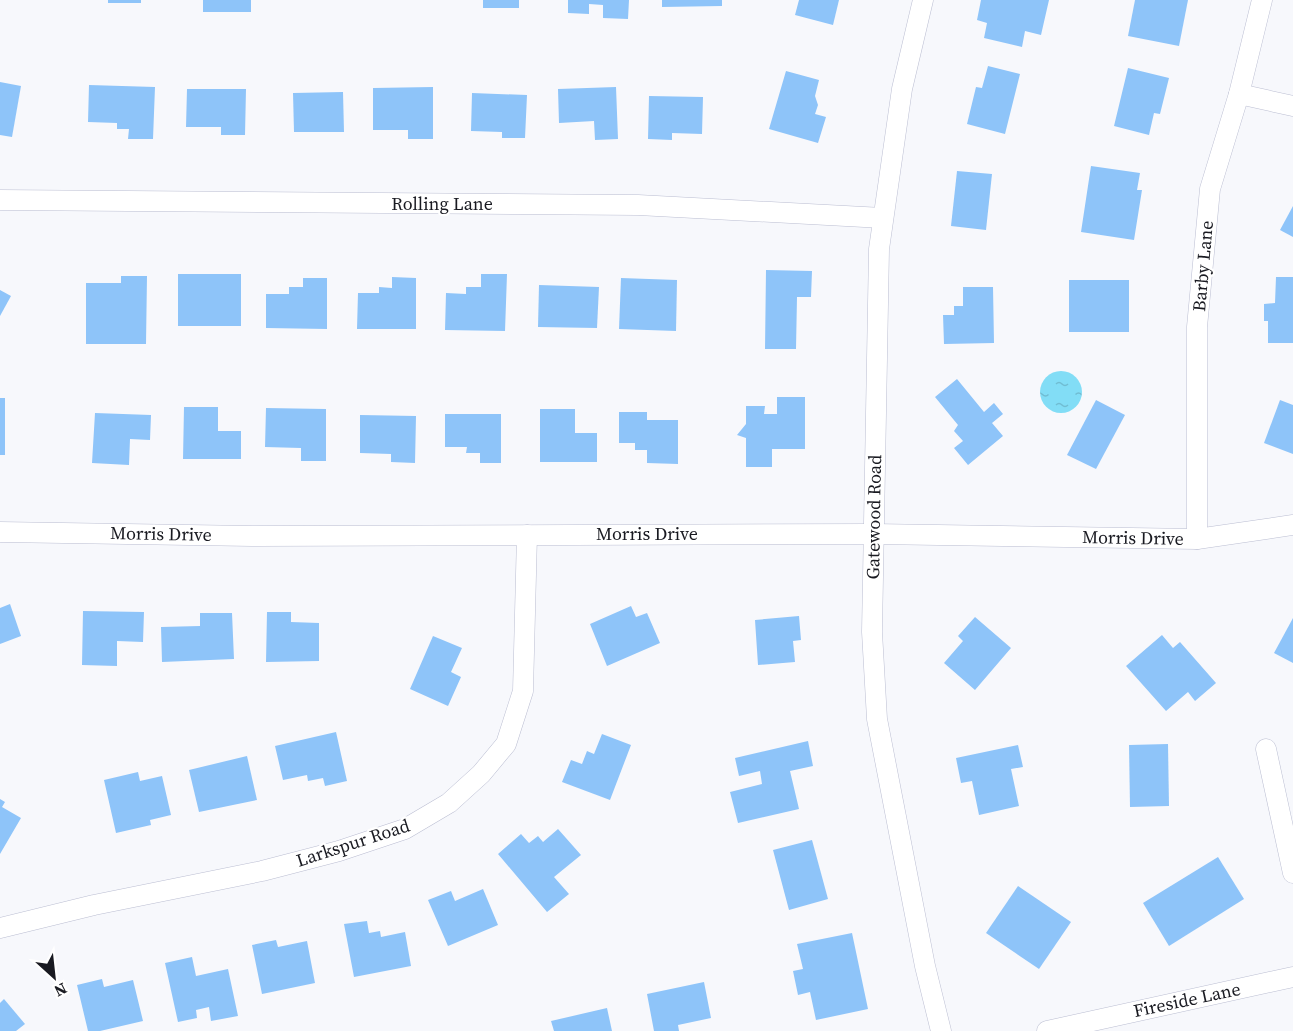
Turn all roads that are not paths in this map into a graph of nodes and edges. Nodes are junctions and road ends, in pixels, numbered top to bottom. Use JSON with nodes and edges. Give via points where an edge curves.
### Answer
{"nodes":[{"id":1,"x":923,"y":0,"type":"edge"},
{"id":2,"x":1262,"y":0,"type":"edge"},
{"id":3,"x":1239,"y":94,"type":"junction"},
{"id":4,"x":1293,"y":106,"type":"edge"},
{"id":5,"x":0,"y":200,"type":"edge"},
{"id":6,"x":883,"y":218,"type":"junction"},
{"id":7,"x":1293,"y":525,"type":"edge"},
{"id":8,"x":0,"y":532,"type":"edge"},
{"id":9,"x":874,"y":534,"type":"junction"},
{"id":10,"x":527,"y":535,"type":"junction"},
{"id":11,"x":1197,"y":540,"type":"junction"},
{"id":12,"x":1266,"y":749,"type":"dead end"},
{"id":13,"x":1293,"y":873,"type":"edge"},
{"id":14,"x":0,"y":928,"type":"edge"},
{"id":15,"x":1293,"y":977,"type":"edge"},
{"id":16,"x":941,"y":1031,"type":"edge"},
{"id":17,"x":1047,"y":1031,"type":"edge"}],
"edges":[{"from":1,"to":6,"type":"street","name":"Gatewood Road","via":[[902,89]]},
{"from":2,"to":3,"type":"street","name":"Barby Lane"},
{"from":3,"to":4,"type":"street"},
{"from":3,"to":11,"type":"street","name":"Barby Lane","via":[[1210,189],[1197,327]]},
{"from":5,"to":6,"type":"street","name":"Rolling Lane","via":[[638,205]]},
{"from":6,"to":9,"type":"street","name":"Gatewood Road","via":[[879,249]]},
{"from":7,"to":11,"type":"street","name":"Morris Drive"},
{"from":8,"to":10,"type":"street","name":"Morris Drive"},
{"from":9,"to":10,"type":"street","name":"Morris Drive"},
{"from":9,"to":11,"type":"street","name":"Morris Drive"},
{"from":9,"to":16,"type":"street","name":"Gatewood Road","via":[[872,632],[877,719]]},
{"from":10,"to":14,"type":"street","name":"Larkspur Road","via":[[523,691],[506,744],[449,803],[405,829],[339,851]]},
{"from":12,"to":13,"type":"street"},
{"from":15,"to":17,"type":"street","name":"Fireside Lane"}]}
